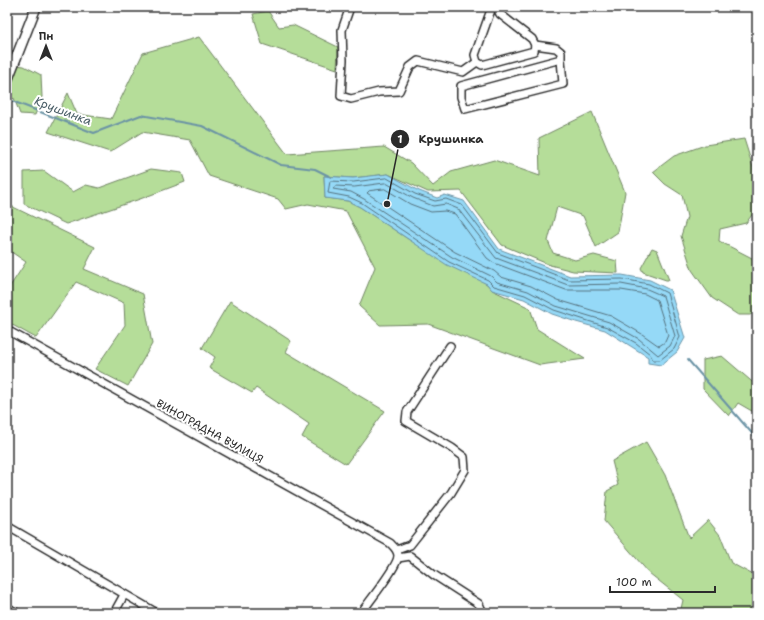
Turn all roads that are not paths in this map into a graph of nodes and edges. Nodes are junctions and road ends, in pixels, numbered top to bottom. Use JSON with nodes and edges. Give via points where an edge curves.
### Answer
{"nodes":[{"id":1,"x":36,"y":7,"type":"edge"},
{"id":2,"x":350,"y":7,"type":"edge"},
{"id":3,"x":492,"y":7,"type":"edge"},
{"id":4,"x":497,"y":7,"type":"edge"},
{"id":5,"x":535,"y":45,"type":"junction"},
{"id":6,"x":561,"y":59,"type":"junction"},
{"id":7,"x":476,"y":62,"type":"junction"},
{"id":8,"x":463,"y":72,"type":"junction"},
{"id":9,"x":7,"y":81,"type":"edge"},
{"id":10,"x":461,"y":86,"type":"junction"},
{"id":11,"x":7,"y":330,"type":"edge"},
{"id":12,"x":450,"y":346,"type":"dead end"},
{"id":13,"x":7,"y":526,"type":"edge"},
{"id":14,"x":398,"y":554,"type":"junction"},
{"id":15,"x":124,"y":595,"type":"junction"},
{"id":16,"x":7,"y":607,"type":"edge"},
{"id":17,"x":17,"y":613,"type":"edge"},
{"id":18,"x":114,"y":613,"type":"edge"},
{"id":19,"x":157,"y":613,"type":"edge"},
{"id":20,"x":361,"y":613,"type":"edge"},
{"id":21,"x":483,"y":613,"type":"edge"}],
"edges":[{"from":1,"to":9,"type":"street"},
{"from":2,"to":8,"type":"street","via":[[342,30],[341,96],[351,99],[380,92],[399,91],[410,67],[418,61]]},
{"from":3,"to":7,"type":"street","via":[[475,55]]},
{"from":4,"to":5,"type":"street","via":[[500,14],[532,39]]},
{"from":5,"to":6,"type":"street","via":[[556,48],[561,52]]},
{"from":5,"to":7,"type":"street","via":[[534,51],[482,65]]},
{"from":6,"to":10,"type":"street"},
{"from":6,"to":10,"type":"street","via":[[563,84],[465,109]]},
{"from":7,"to":8,"type":"street"},
{"from":8,"to":10,"type":"street"},
{"from":11,"to":14,"type":"street","name":"ВИНОГРАДНА ВУЛИЦЯ","via":[[390,543]]},
{"from":12,"to":14,"type":"street","via":[[407,412],[406,422],[464,457],[465,470],[451,493],[410,545]]},
{"from":13,"to":15,"type":"street"},
{"from":14,"to":20,"type":"street","via":[[391,571]]},
{"from":14,"to":21,"type":"street","via":[[410,556],[479,604]]},
{"from":15,"to":18,"type":"street"},
{"from":15,"to":19,"type":"street"},
{"from":16,"to":17,"type":"street"}]}
